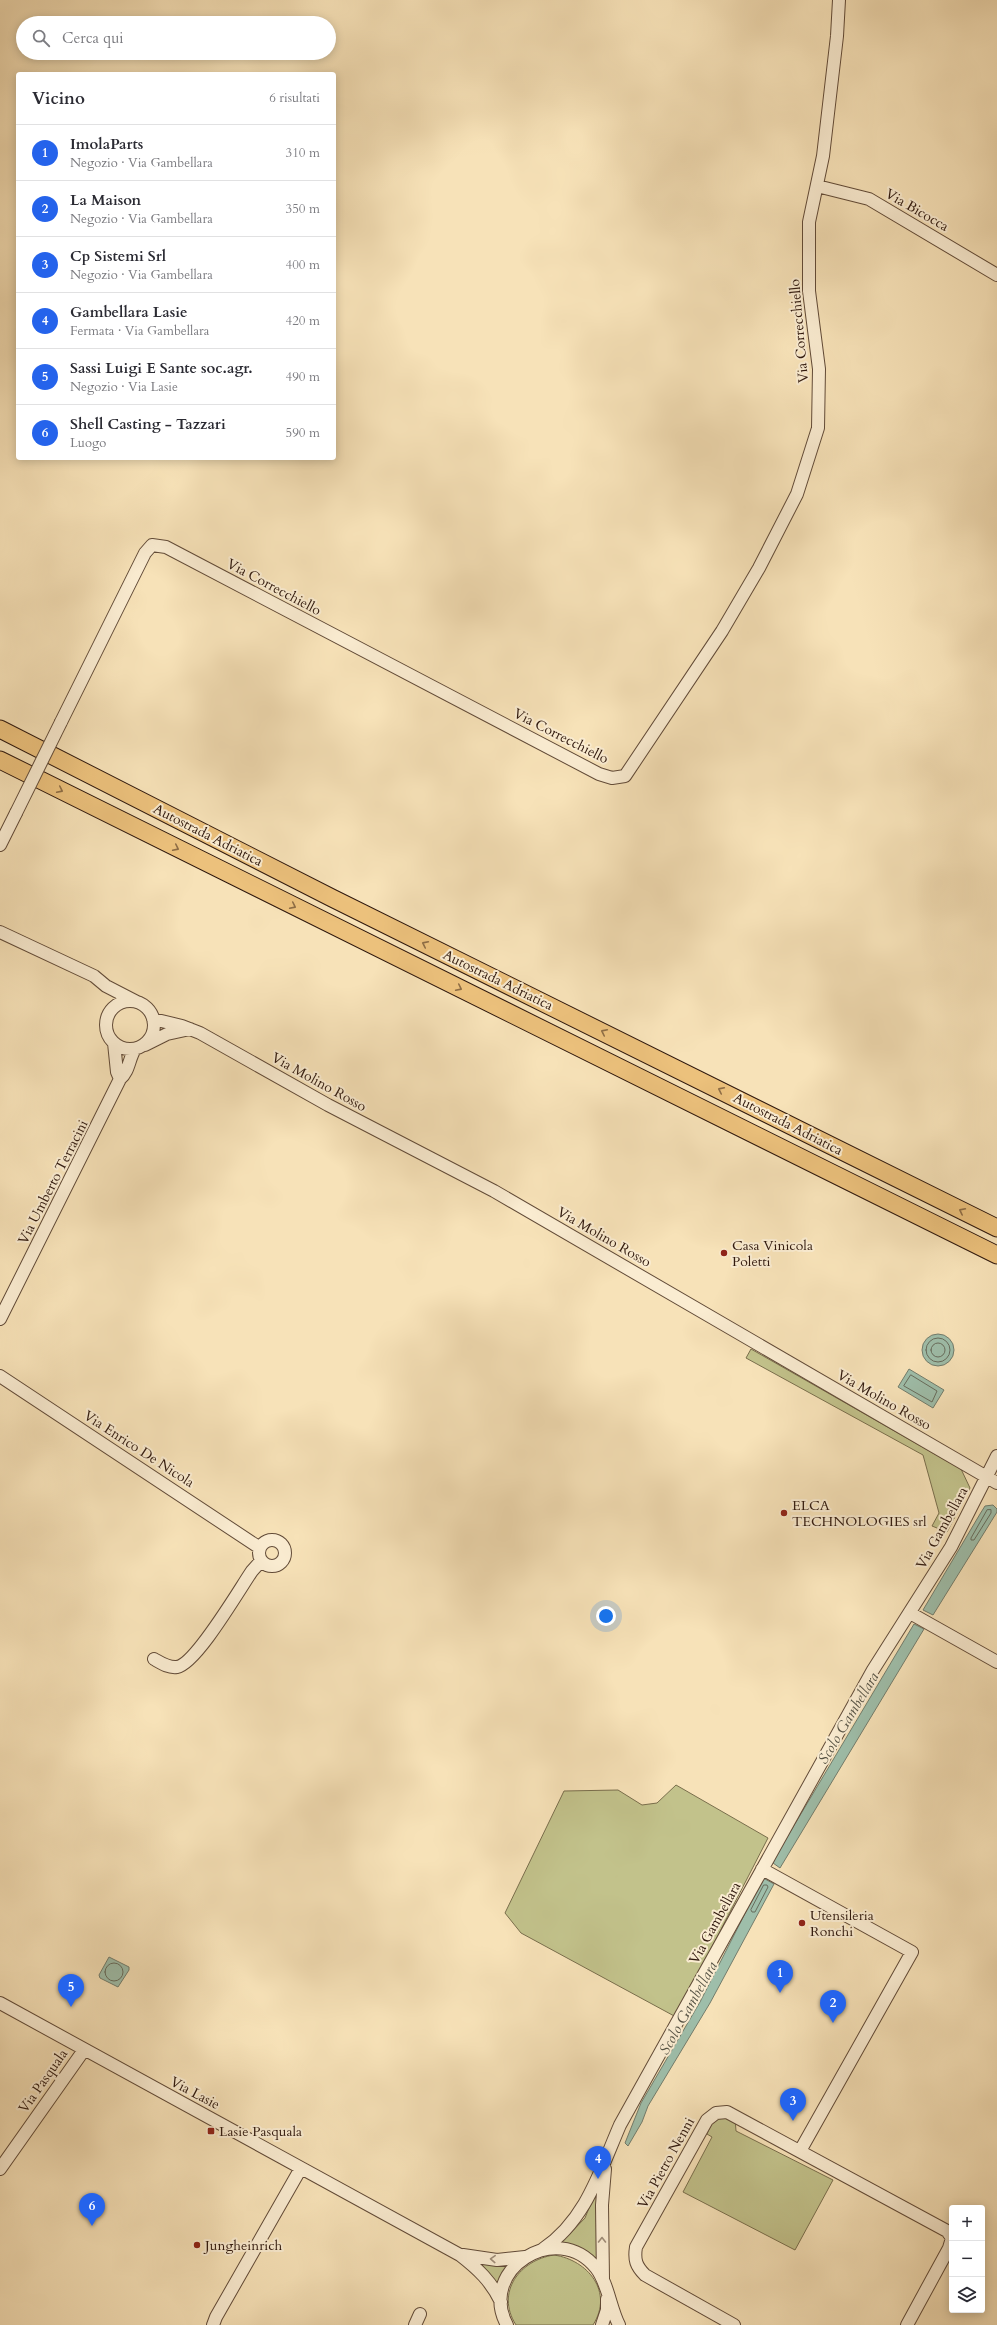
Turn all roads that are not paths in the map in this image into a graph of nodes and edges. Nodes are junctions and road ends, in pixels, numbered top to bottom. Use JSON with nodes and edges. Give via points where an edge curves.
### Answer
{"nodes":[{"id":1,"x":839,"y":0,"type":"edge"},
{"id":2,"x":817,"y":186,"type":"junction"},
{"id":3,"x":997,"y":275,"type":"edge"},
{"id":4,"x":0,"y":729,"type":"edge"},
{"id":5,"x":0,"y":760,"type":"edge"},
{"id":6,"x":0,"y":845,"type":"edge"},
{"id":7,"x":0,"y":932,"type":"edge"},
{"id":8,"x":106,"y":986,"type":"junction"},
{"id":9,"x":137,"y":1002,"type":"junction"},
{"id":10,"x":108,"y":1014,"type":"junction"},
{"id":11,"x":154,"y":1019,"type":"junction"},
{"id":12,"x":190,"y":1029,"type":"junction"},
{"id":13,"x":114,"y":1043,"type":"junction"},
{"id":14,"x":139,"y":1048,"type":"junction"},
{"id":15,"x":120,"y":1079,"type":"junction"},
{"id":16,"x":997,"y":1228,"type":"edge"},
{"id":17,"x":997,"y":1255,"type":"edge"},
{"id":18,"x":0,"y":1319,"type":"edge"},
{"id":19,"x":0,"y":1376,"type":"edge"},
{"id":20,"x":997,"y":1456,"type":"edge"},
{"id":21,"x":992,"y":1480,"type":"edge"},
{"id":22,"x":260,"y":1548,"type":"junction"},
{"id":23,"x":261,"y":1560,"type":"junction"},
{"id":24,"x":910,"y":1613,"type":"junction"},
{"id":25,"x":154,"y":1659,"type":"dead end"},
{"id":26,"x":997,"y":1662,"type":"edge"},
{"id":27,"x":762,"y":1868,"type":"junction"},
{"id":28,"x":0,"y":2003,"type":"edge"},
{"id":29,"x":84,"y":2050,"type":"junction"},
{"id":30,"x":800,"y":2151,"type":"junction"},
{"id":31,"x":606,"y":2162,"type":"junction"},
{"id":32,"x":301,"y":2168,"type":"junction"},
{"id":33,"x":0,"y":2169,"type":"edge"},
{"id":34,"x":543,"y":2249,"type":"junction"},
{"id":35,"x":460,"y":2255,"type":"junction"},
{"id":36,"x":525,"y":2257,"type":"junction"},
{"id":37,"x":603,"y":2279,"type":"junction"},
{"id":38,"x":608,"y":2298,"type":"junction"},
{"id":39,"x":501,"y":2302,"type":"junction"},
{"id":40,"x":506,"y":2324,"type":"edge"},
{"id":41,"x":213,"y":2325,"type":"edge"},
{"id":42,"x":602,"y":2325,"type":"edge"},
{"id":43,"x":619,"y":2325,"type":"edge"},
{"id":44,"x":734,"y":2325,"type":"edge"},
{"id":45,"x":907,"y":2325,"type":"edge"}],
"edges":[{"from":1,"to":2,"type":"street","name":"Via Correcchiello","via":[[836,44]]},
{"from":2,"to":3,"type":"street","name":"Via Bicocca","via":[[868,199]]},
{"from":2,"to":6,"type":"street","name":"Via Correcchiello","bridge":true,"via":[[809,222],[809,292],[819,369],[818,428],[799,488],[759,568],[722,630],[625,776],[612,778],[599,774],[166,547],[152,545],[145,553]]},
{"from":16,"to":4,"type":"highway","name":"Autostrada Adriatica","one_way":true,"via":[[332,898]]},
{"from":5,"to":17,"type":"highway","name":"Autostrada Adriatica","one_way":true},
{"from":7,"to":8,"type":"street","via":[[94,976]]},
{"from":8,"to":9,"type":"street"},
{"from":8,"to":10,"type":"street","via":[[110,1003]]},
{"from":9,"to":10,"type":"street","via":[[120,1003]]},
{"from":9,"to":11,"type":"street","via":[[147,1008]]},
{"from":10,"to":13,"type":"street","via":[[106,1030]]},
{"from":11,"to":12,"type":"street","name":"Via Molino Rosso"},
{"from":11,"to":14,"type":"street","via":[[153,1034]]},
{"from":12,"to":14,"type":"street","via":[[167,1034]]},
{"from":12,"to":21,"type":"street","name":"Via Molino Rosso","via":[[328,1105],[494,1191]]},
{"from":13,"to":14,"type":"street","via":[[128,1049]]},
{"from":13,"to":15,"type":"street"},
{"from":14,"to":15,"type":"street","name":"Via Umberto Terracini","via":[[131,1055],[125,1075]]},
{"from":15,"to":18,"type":"street","name":"Via Umberto Terracini"},
{"from":19,"to":22,"type":"street","name":"Via Enrico De Nicola"},
{"from":20,"to":21,"type":"street","name":"Via Gambellara"},
{"from":21,"to":24,"type":"street","name":"Via Gambellara"},
{"from":22,"to":23,"type":"street"},
{"from":22,"to":23,"type":"street","via":[[266,1542],[275,1540],[282,1544],[286,1552],[284,1560],[275,1566],[267,1566]]},
{"from":23,"to":25,"type":"street","via":[[198,1652],[185,1664],[177,1667],[164,1665]]},
{"from":24,"to":26,"type":"street"},
{"from":24,"to":27,"type":"street","name":"Via Gambellara","via":[[874,1670]]},
{"from":27,"to":30,"type":"street","via":[[912,1952]]},
{"from":27,"to":31,"type":"street","name":"Via Gambellara","via":[[620,2125]]},
{"from":28,"to":29,"type":"street","name":"Via Lasie"},
{"from":29,"to":32,"type":"street","name":"Via Lasie"},
{"from":29,"to":33,"type":"street","name":"Via Pasquala"},
{"from":30,"to":44,"type":"street","name":"Via Pietro Nenni","via":[[727,2112],[716,2113],[707,2120],[636,2247],[636,2266],[645,2275]]},
{"from":30,"to":45,"type":"street","name":"Via Pietro Nenni","via":[[950,2234],[950,2248]]},
{"from":31,"to":34,"type":"street","name":"Via Gambellara","via":[[575,2220],[565,2232]]},
{"from":37,"to":31,"type":"street","name":"Via Gambellara","one_way":true,"via":[[602,2205]]},
{"from":32,"to":35,"type":"street","name":"Via Lasie"},
{"from":32,"to":41,"type":"street"},
{"from":34,"to":36,"type":"street","name":"Via Lasie"},
{"from":34,"to":37,"type":"street","name":"Via Lasie","via":[[561,2249],[578,2254],[588,2260]]},
{"from":36,"to":35,"type":"street","name":"Via Lasie","one_way":true,"via":[[497,2260]]},
{"from":35,"to":39,"type":"street","name":"Via Lasie","via":[[481,2271],[494,2287]]},
{"from":36,"to":39,"type":"street","name":"Via Lasie","via":[[505,2281]]},
{"from":37,"to":38,"type":"street","name":"Via Lasie"},
{"from":38,"to":42,"type":"street","name":"Via Lasie"},
{"from":38,"to":43,"type":"street","name":"Via Lasie"},
{"from":39,"to":40,"type":"street","name":"Via Lasie"}]}
